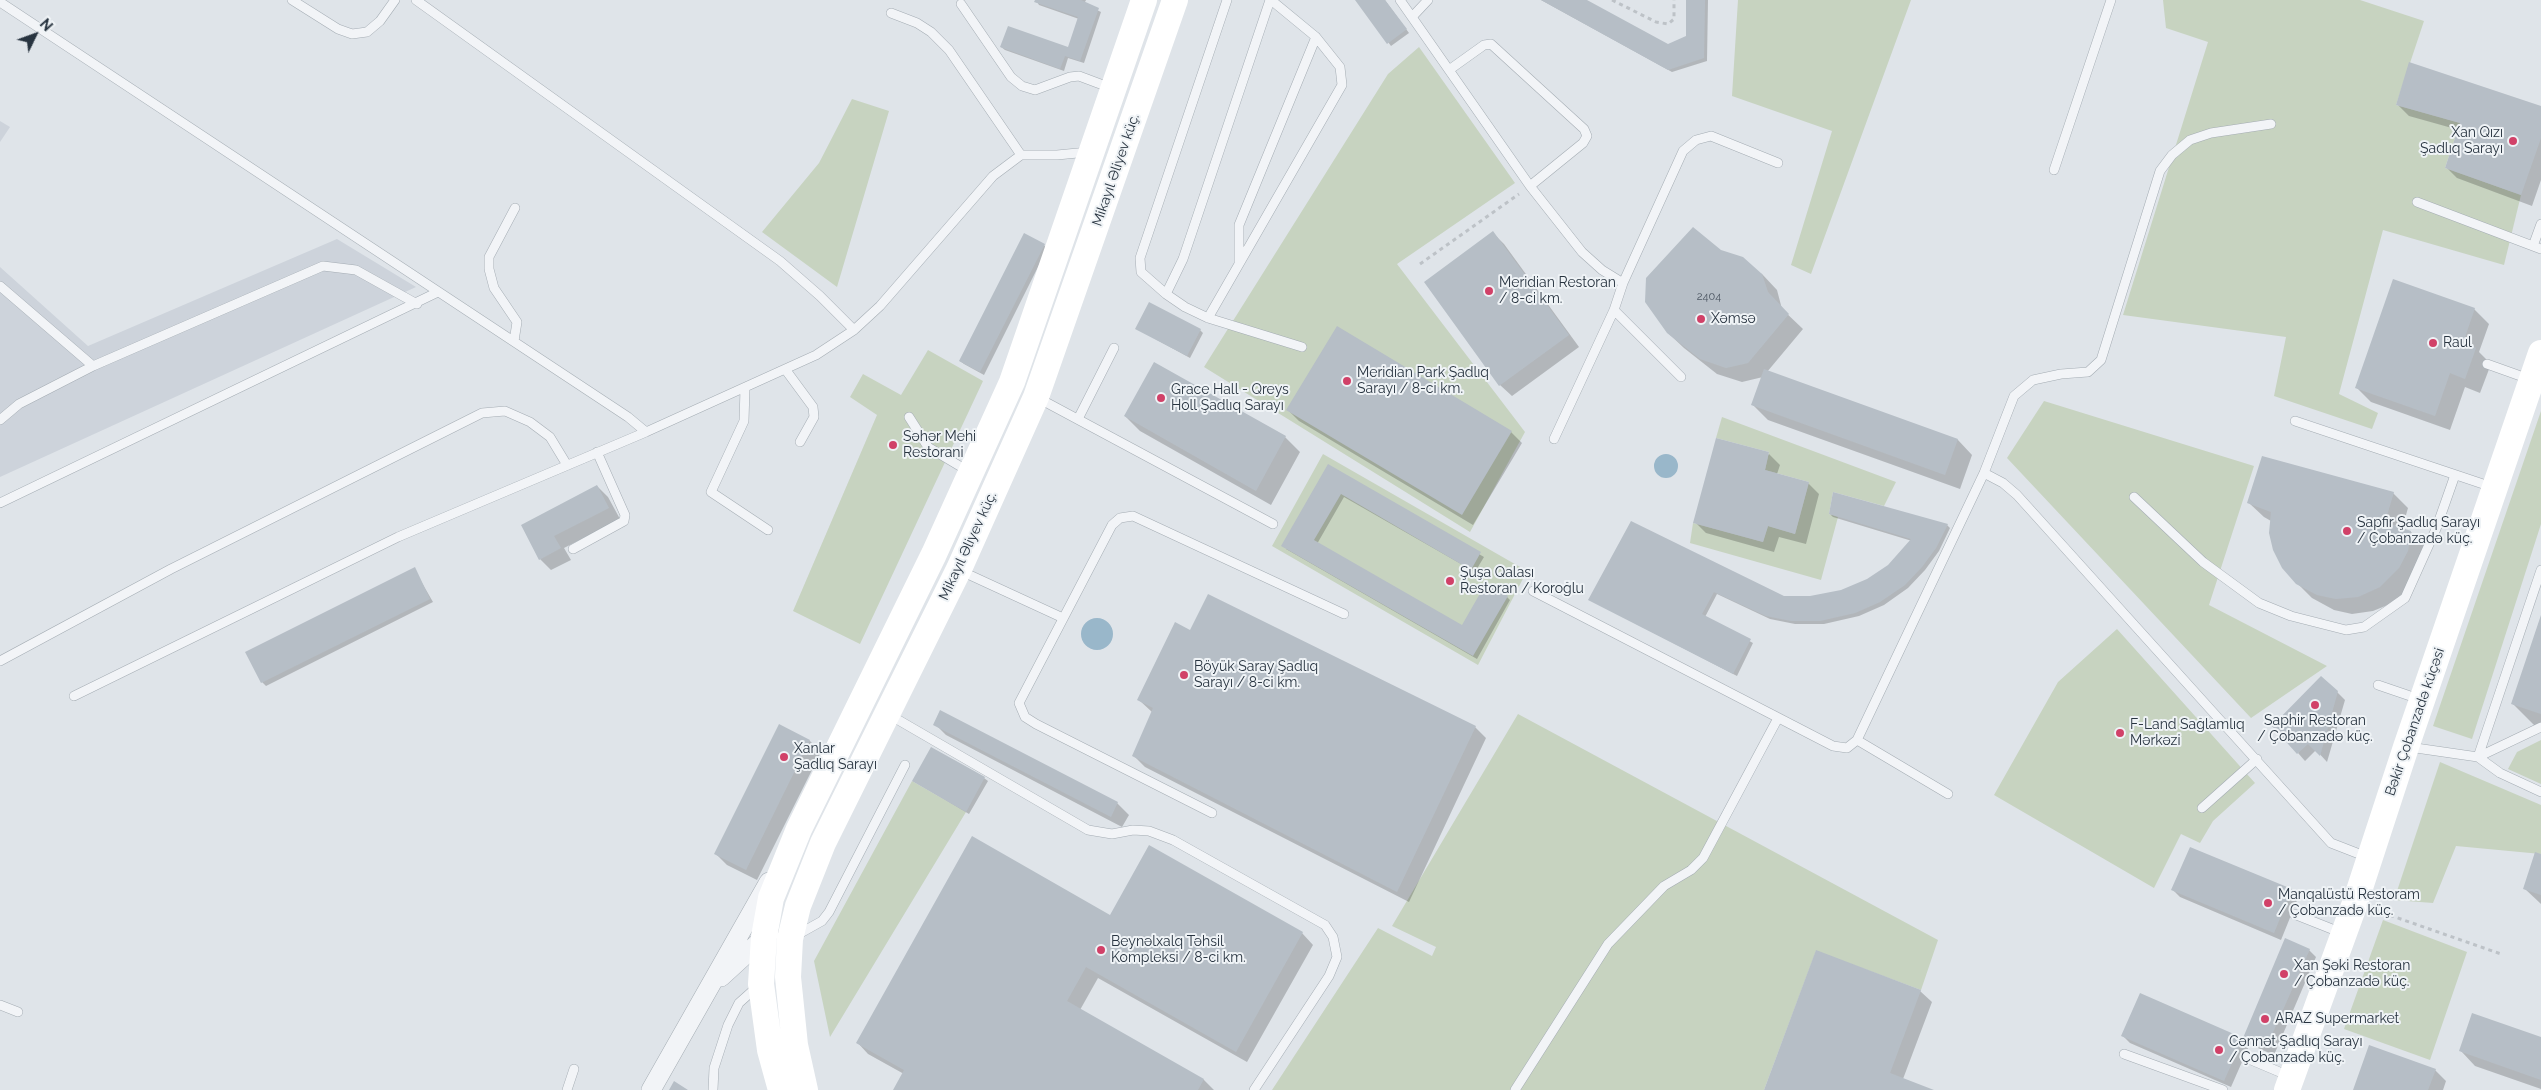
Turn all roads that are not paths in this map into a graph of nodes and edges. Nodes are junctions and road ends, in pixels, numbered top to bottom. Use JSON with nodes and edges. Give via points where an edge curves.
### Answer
{"nodes":[{"id":1,"x":292,"y":0,"type":"edge"},
{"id":2,"x":395,"y":0,"type":"edge"},
{"id":3,"x":416,"y":0,"type":"edge"},
{"id":4,"x":1144,"y":0,"type":"edge"},
{"id":5,"x":1175,"y":0,"type":"edge"},
{"id":6,"x":1227,"y":0,"type":"edge"},
{"id":7,"x":1271,"y":0,"type":"edge"},
{"id":8,"x":1400,"y":0,"type":"edge"},
{"id":9,"x":1428,"y":0,"type":"edge"},
{"id":10,"x":2111,"y":0,"type":"edge"},
{"id":11,"x":0,"y":2,"type":"edge"},
{"id":12,"x":961,"y":4,"type":"dead end"},
{"id":13,"x":892,"y":13,"type":"dead end"},
{"id":14,"x":1412,"y":17,"type":"junction"},
{"id":15,"x":1316,"y":38,"type":"junction"},
{"id":16,"x":1449,"y":70,"type":"junction"},
{"id":17,"x":1114,"y":88,"type":"junction"},
{"id":18,"x":2270,"y":124,"type":"dead end"},
{"id":19,"x":1094,"y":151,"type":"junction"},
{"id":20,"x":1021,"y":155,"type":"junction"},
{"id":21,"x":1778,"y":163,"type":"dead end"},
{"id":22,"x":2054,"y":170,"type":"dead end"},
{"id":23,"x":1530,"y":186,"type":"junction"},
{"id":24,"x":2417,"y":202,"type":"dead end"},
{"id":25,"x":515,"y":208,"type":"dead end"},
{"id":26,"x":2541,"y":224,"type":"edge"},
{"id":27,"x":2537,"y":247,"type":"edge"},
{"id":28,"x":1239,"y":264,"type":"junction"},
{"id":29,"x":1623,"y":283,"type":"junction"},
{"id":30,"x":0,"y":286,"type":"edge"},
{"id":31,"x":438,"y":292,"type":"junction"},
{"id":32,"x":1166,"y":294,"type":"junction"},
{"id":33,"x":417,"y":304,"type":"junction"},
{"id":34,"x":1614,"y":310,"type":"junction"},
{"id":35,"x":1208,"y":318,"type":"junction"},
{"id":36,"x":854,"y":330,"type":"junction"},
{"id":37,"x":514,"y":341,"type":"junction"},
{"id":38,"x":1302,"y":347,"type":"dead end"},
{"id":39,"x":1114,"y":348,"type":"dead end"},
{"id":40,"x":2541,"y":353,"type":"edge"},
{"id":41,"x":2487,"y":364,"type":"dead end"},
{"id":42,"x":93,"y":366,"type":"junction"},
{"id":43,"x":785,"y":369,"type":"junction"},
{"id":44,"x":1681,"y":378,"type":"dead end"},
{"id":45,"x":2536,"y":382,"type":"edge"},
{"id":46,"x":745,"y":388,"type":"junction"},
{"id":47,"x":1036,"y":396,"type":"junction"},
{"id":48,"x":909,"y":417,"type":"dead end"},
{"id":49,"x":1078,"y":419,"type":"junction"},
{"id":50,"x":0,"y":420,"type":"edge"},
{"id":51,"x":2295,"y":421,"type":"dead end"},
{"id":52,"x":646,"y":432,"type":"junction"},
{"id":53,"x":1554,"y":439,"type":"dead end"},
{"id":54,"x":800,"y":442,"type":"dead end"},
{"id":55,"x":597,"y":452,"type":"junction"},
{"id":56,"x":566,"y":465,"type":"junction"},
{"id":57,"x":971,"y":472,"type":"junction"},
{"id":58,"x":1984,"y":473,"type":"junction"},
{"id":59,"x":2455,"y":475,"type":"junction"},
{"id":60,"x":2495,"y":488,"type":"junction"},
{"id":61,"x":2134,"y":497,"type":"dead end"},
{"id":62,"x":0,"y":503,"type":"edge"},
{"id":63,"x":1273,"y":524,"type":"dead end"},
{"id":64,"x":768,"y":530,"type":"dead end"},
{"id":65,"x":574,"y":549,"type":"dead end"},
{"id":66,"x":959,"y":569,"type":"junction"},
{"id":67,"x":2541,"y":570,"type":"edge"},
{"id":68,"x":1533,"y":590,"type":"dead end"},
{"id":69,"x":1344,"y":614,"type":"dead end"},
{"id":70,"x":1063,"y":618,"type":"junction"},
{"id":71,"x":0,"y":661,"type":"edge"},
{"id":72,"x":2378,"y":685,"type":"dead end"},
{"id":73,"x":74,"y":696,"type":"dead end"},
{"id":74,"x":2422,"y":700,"type":"junction"},
{"id":75,"x":888,"y":714,"type":"junction"},
{"id":76,"x":1778,"y":718,"type":"junction"},
{"id":77,"x":2541,"y":727,"type":"edge"},
{"id":78,"x":1857,"y":740,"type":"junction"},
{"id":79,"x":2406,"y":747,"type":"junction"},
{"id":80,"x":2478,"y":758,"type":"junction"},
{"id":81,"x":2257,"y":759,"type":"junction"},
{"id":82,"x":904,"y":765,"type":"dead end"},
{"id":83,"x":2541,"y":792,"type":"edge"},
{"id":84,"x":1948,"y":794,"type":"dead end"},
{"id":85,"x":2202,"y":808,"type":"dead end"},
{"id":86,"x":1212,"y":813,"type":"dead end"},
{"id":87,"x":799,"y":829,"type":"junction"},
{"id":88,"x":2370,"y":858,"type":"junction"},
{"id":89,"x":798,"y":906,"type":"junction"},
{"id":90,"x":2294,"y":914,"type":"dead end"},
{"id":91,"x":2344,"y":934,"type":"junction"},
{"id":92,"x":764,"y":938,"type":"junction"},
{"id":93,"x":790,"y":939,"type":"junction"},
{"id":94,"x":715,"y":981,"type":"junction"},
{"id":95,"x":761,"y":984,"type":"junction"},
{"id":96,"x":0,"y":1005,"type":"edge"},
{"id":97,"x":18,"y":1012,"type":"dead end"},
{"id":98,"x":2124,"y":1054,"type":"dead end"},
{"id":99,"x":2244,"y":1057,"type":"dead end"},
{"id":100,"x":574,"y":1069,"type":"dead end"},
{"id":101,"x":656,"y":1083,"type":"edge"},
{"id":102,"x":2290,"y":1083,"type":"edge"},
{"id":103,"x":567,"y":1090,"type":"edge"},
{"id":104,"x":713,"y":1090,"type":"edge"},
{"id":105,"x":781,"y":1090,"type":"edge"},
{"id":106,"x":805,"y":1090,"type":"edge"},
{"id":107,"x":1254,"y":1090,"type":"edge"},
{"id":108,"x":1515,"y":1090,"type":"edge"},
{"id":109,"x":2223,"y":1090,"type":"edge"}],
"edges":[{"from":1,"to":2,"type":"lane","via":[[338,29],[352,34],[367,32],[380,21]]},
{"from":3,"to":36,"type":"lane","via":[[780,261]]},
{"from":4,"to":17,"type":"main road"},
{"from":5,"to":47,"type":"main road","name":"Mikayıl Əliyev küç."},
{"from":6,"to":32,"type":"lane","via":[[1140,258],[1141,272]]},
{"from":7,"to":15,"type":"lane"},
{"from":7,"to":32,"type":"lane","via":[[1183,259]]},
{"from":8,"to":14,"type":"lane"},
{"from":9,"to":14,"type":"lane"},
{"from":10,"to":22,"type":"lane"},
{"from":11,"to":31,"type":"lane"},
{"from":12,"to":17,"type":"lane","via":[[1011,77],[1022,86],[1035,90],[1079,76]]},
{"from":13,"to":20,"type":"lane","via":[[931,32],[949,50]]},
{"from":14,"to":16,"type":"lane"},
{"from":15,"to":28,"type":"lane","via":[[1240,225]]},
{"from":15,"to":28,"type":"lane","via":[[1340,67],[1342,85]]},
{"from":16,"to":23,"type":"lane"},
{"from":16,"to":23,"type":"lane","via":[[1484,44],[1491,44],[1584,129],[1587,136],[1583,143]]},
{"from":17,"to":19,"type":"main road"},
{"from":18,"to":58,"type":"lane","via":[[2190,140],[2172,155],[2160,171],[2101,360],[2088,372],[2033,380],[2014,396]]},
{"from":19,"to":20,"type":"lane"},
{"from":19,"to":57,"type":"main road","via":[[1012,382]]},
{"from":20,"to":36,"type":"lane","via":[[993,176],[880,306]]},
{"from":21,"to":29,"type":"lane","via":[[1711,136],[1696,140],[1682,152]]},
{"from":23,"to":29,"type":"lane","via":[[1582,252]]},
{"from":24,"to":27,"type":"lane"},
{"from":25,"to":37,"type":"lane","via":[[489,257],[494,288],[517,322]]},
{"from":26,"to":27,"type":"lane"},
{"from":28,"to":35,"type":"lane"},
{"from":29,"to":34,"type":"lane"},
{"from":30,"to":42,"type":"lane"},
{"from":31,"to":33,"type":"lane"},
{"from":31,"to":37,"type":"lane"},
{"from":32,"to":35,"type":"lane"},
{"from":33,"to":42,"type":"lane","via":[[356,270],[323,266]]},
{"from":33,"to":62,"type":"lane"},
{"from":34,"to":44,"type":"lane"},
{"from":34,"to":53,"type":"lane"},
{"from":35,"to":38,"type":"lane"},
{"from":36,"to":43,"type":"lane","via":[[816,355]]},
{"from":37,"to":52,"type":"lane"},
{"from":39,"to":49,"type":"lane"},
{"from":40,"to":45,"type":"main road","name":"Bəkir Çobanzadə küçəsi"},
{"from":41,"to":45,"type":"lane"},
{"from":42,"to":50,"type":"lane","via":[[19,404]]},
{"from":43,"to":46,"type":"lane"},
{"from":43,"to":54,"type":"lane","via":[[813,407],[814,417]]},
{"from":45,"to":60,"type":"main road","name":"Bəkir Çobanzadə küçəsi"},
{"from":46,"to":52,"type":"lane"},
{"from":46,"to":64,"type":"lane","via":[[744,421],[711,492]]},
{"from":47,"to":49,"type":"lane"},
{"from":47,"to":66,"type":"main road","name":"Mikayıl Əliyev küç."},
{"from":48,"to":57,"type":"lane","via":[[928,447]]},
{"from":49,"to":63,"type":"lane"},
{"from":51,"to":59,"type":"lane"},
{"from":52,"to":55,"type":"lane"},
{"from":55,"to":56,"type":"lane"},
{"from":55,"to":65,"type":"lane","via":[[625,515],[624,521]]},
{"from":56,"to":71,"type":"lane","via":[[550,437],[530,422],[505,411],[482,413],[188,560]]},
{"from":56,"to":73,"type":"lane","via":[[398,537]]},
{"from":57,"to":87,"type":"main road"},
{"from":58,"to":78,"type":"lane"},
{"from":58,"to":81,"type":"lane","via":[[2004,483],[2017,495]]},
{"from":59,"to":60,"type":"lane"},
{"from":59,"to":61,"type":"lane","via":[[2436,529],[2405,598],[2364,626],[2346,630],[2291,616],[2259,603],[2203,562]]},
{"from":60,"to":74,"type":"main road","name":"Bəkir Çobanzadə küçəsi"},
{"from":66,"to":70,"type":"lane"},
{"from":66,"to":75,"type":"main road","name":"Mikayıl Əliyev küç."},
{"from":67,"to":80,"type":"lane"},
{"from":68,"to":76,"type":"lane"},
{"from":69,"to":70,"type":"lane","via":[[1133,516],[1120,518],[1112,525]]},
{"from":70,"to":86,"type":"lane","via":[[1019,703],[1025,717]]},
{"from":72,"to":74,"type":"lane"},
{"from":74,"to":79,"type":"main road","name":"Bəkir Çobanzadə küçəsi"},
{"from":75,"to":89,"type":"main road","name":"Mikayıl Əliyev küç.","via":[[823,843]]},
{"from":75,"to":107,"type":"lane","via":[[1088,830],[1112,834],[1149,831],[1173,840],[1325,925],[1334,937],[1337,957],[1329,976]]},
{"from":76,"to":78,"type":"lane","via":[[1832,746],[1847,748]]},
{"from":76,"to":108,"type":"lane","via":[[1703,858],[1691,870],[1664,886],[1608,944]]},
{"from":77,"to":80,"type":"lane"},
{"from":78,"to":84,"type":"lane"},
{"from":79,"to":80,"type":"lane"},
{"from":79,"to":88,"type":"main road","name":"Bəkir Çobanzadə küçəsi"},
{"from":80,"to":83,"type":"lane","via":[[2500,773]]},
{"from":81,"to":85,"type":"lane"},
{"from":81,"to":88,"type":"lane","via":[[2331,843]]},
{"from":82,"to":93,"type":"lane","via":[[829,912],[822,921]]},
{"from":87,"to":92,"type":"main road","via":[[772,898]]},
{"from":87,"to":94,"type":"street"},
{"from":88,"to":91,"type":"main road","name":"Bəkir Çobanzadə küçəsi"},
{"from":89,"to":92,"type":"street"},
{"from":89,"to":93,"type":"main road","name":"Mikayıl Əliyev küç."},
{"from":90,"to":91,"type":"lane"},
{"from":91,"to":102,"type":"main road","name":"Bəkir Çobanzadə küçəsi"},
{"from":92,"to":94,"type":"street"},
{"from":92,"to":95,"type":"main road"},
{"from":93,"to":106,"type":"main road","name":"Mikayıl Əliyev küç.","via":[[789,1010]]},
{"from":94,"to":95,"type":"street","via":[[746,973]]},
{"from":94,"to":101,"type":"street"},
{"from":95,"to":104,"type":"lane","via":[[739,1003],[728,1025],[714,1068]]},
{"from":95,"to":105,"type":"main road","via":[[770,1050]]},
{"from":96,"to":97,"type":"lane"},
{"from":98,"to":109,"type":"lane"},
{"from":99,"to":102,"type":"lane"},
{"from":100,"to":103,"type":"lane"}]}
